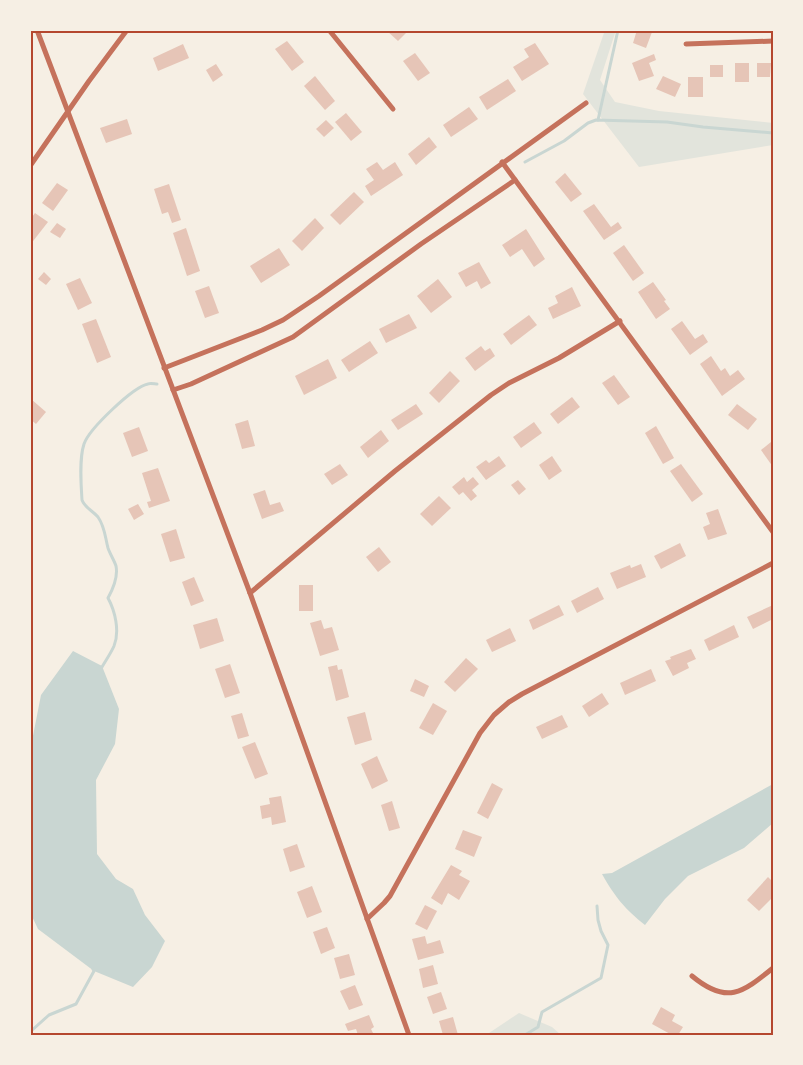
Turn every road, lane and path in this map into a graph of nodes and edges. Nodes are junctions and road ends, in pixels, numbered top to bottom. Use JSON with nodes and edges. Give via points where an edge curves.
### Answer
{"nodes":[{"id":1,"x":37,"y":30,"type":"edge"},
{"id":2,"x":127,"y":30,"type":"edge"},
{"id":3,"x":329,"y":30,"type":"edge"},
{"id":4,"x":773,"y":42,"type":"edge"},
{"id":5,"x":686,"y":45,"type":"dead end"},
{"id":6,"x":586,"y":103,"type":"dead end"},
{"id":7,"x":393,"y":109,"type":"dead end"},
{"id":8,"x":68,"y":112,"type":"junction"},
{"id":9,"x":502,"y":162,"type":"junction"},
{"id":10,"x":30,"y":166,"type":"edge"},
{"id":11,"x":515,"y":180,"type":"junction"},
{"id":12,"x":620,"y":321,"type":"junction"},
{"id":13,"x":164,"y":368,"type":"junction"},
{"id":14,"x":173,"y":390,"type":"junction"},
{"id":15,"x":773,"y":532,"type":"edge"},
{"id":16,"x":773,"y":563,"type":"edge"},
{"id":17,"x":250,"y":593,"type":"junction"},
{"id":18,"x":367,"y":919,"type":"junction"},
{"id":19,"x":773,"y":968,"type":"edge"},
{"id":20,"x":692,"y":976,"type":"dead end"},
{"id":21,"x":409,"y":1035,"type":"edge"}],
"edges":[{"from":1,"to":8,"type":"street"},
{"from":2,"to":8,"type":"street"},
{"from":3,"to":7,"type":"street"},
{"from":4,"to":5,"type":"street"},
{"from":6,"to":9,"type":"street"},
{"from":8,"to":10,"type":"street"},
{"from":8,"to":13,"type":"street"},
{"from":9,"to":11,"type":"street"},
{"from":9,"to":13,"type":"street","via":[[283,320]]},
{"from":11,"to":12,"type":"street"},
{"from":11,"to":14,"type":"street","via":[[293,336]]},
{"from":12,"to":15,"type":"street"},
{"from":12,"to":17,"type":"street","via":[[491,395]]},
{"from":13,"to":14,"type":"street"},
{"from":14,"to":17,"type":"street"},
{"from":16,"to":18,"type":"street","via":[[501,708],[480,733],[390,896]]},
{"from":17,"to":18,"type":"street"},
{"from":18,"to":21,"type":"street"},
{"from":19,"to":20,"type":"street","via":[[748,988],[728,993],[705,987]]}]}
